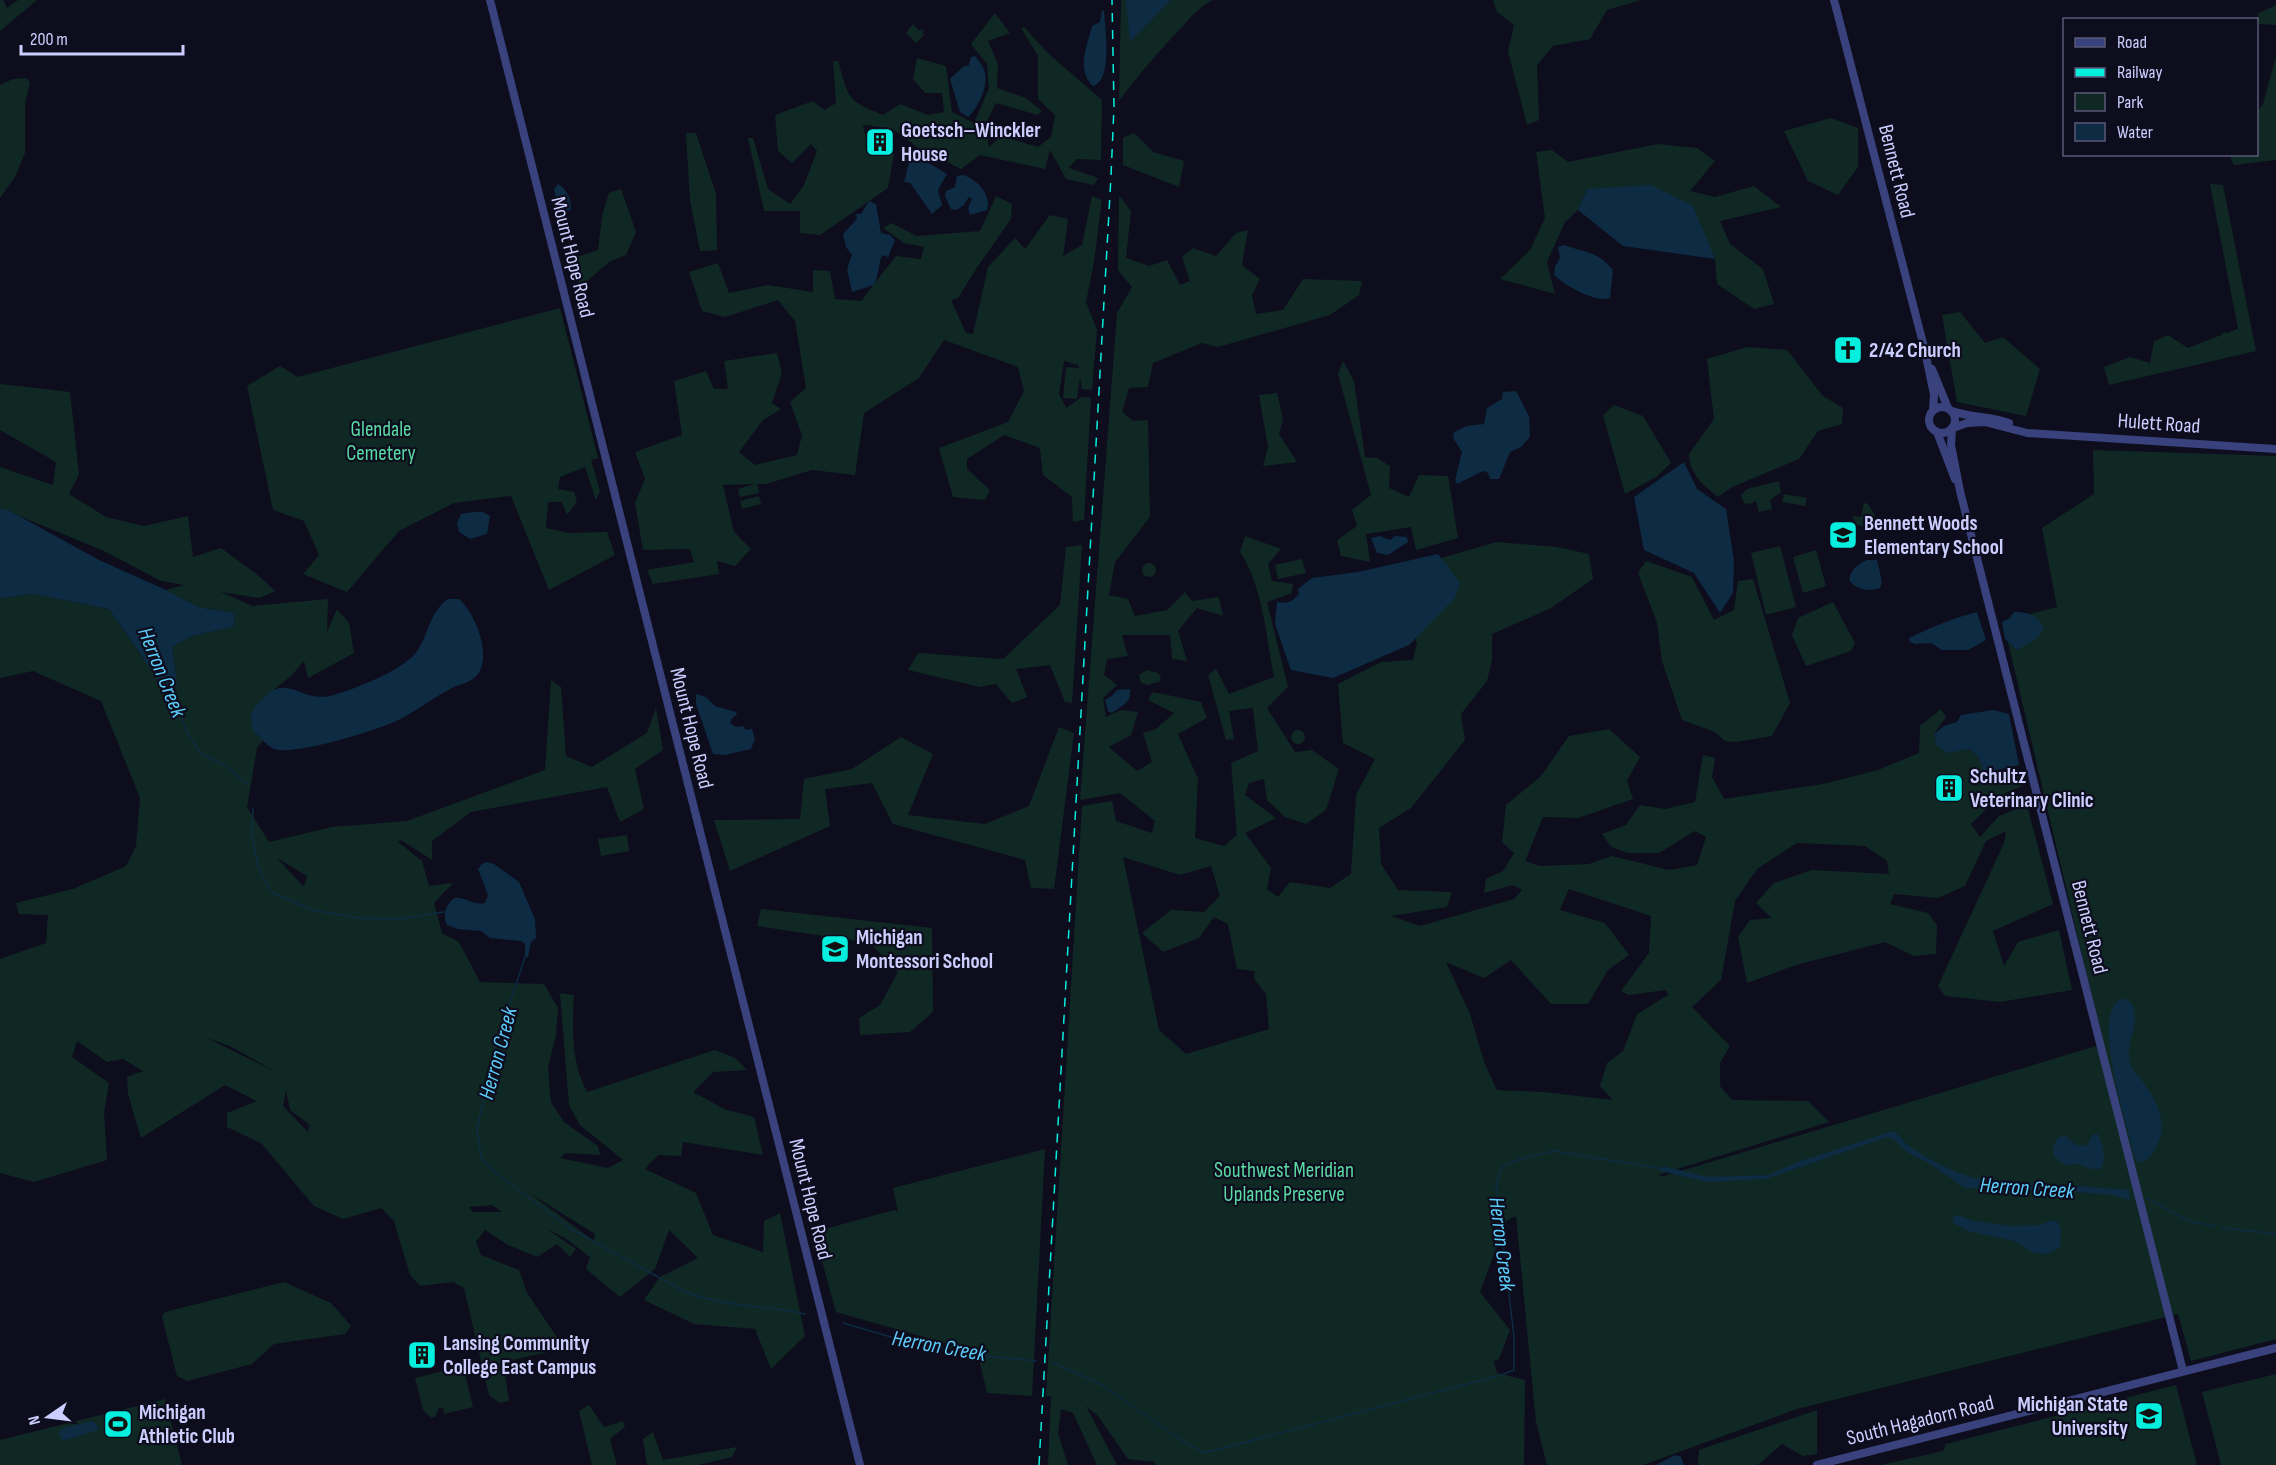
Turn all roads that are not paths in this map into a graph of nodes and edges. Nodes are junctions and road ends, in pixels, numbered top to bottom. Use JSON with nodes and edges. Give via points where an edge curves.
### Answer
{"nodes":[{"id":1,"x":490,"y":0,"type":"edge"},
{"id":2,"x":1834,"y":0,"type":"edge"},
{"id":3,"x":1925,"y":351,"type":"junction"},
{"id":4,"x":1933,"y":410,"type":"junction"},
{"id":5,"x":1950,"y":410,"type":"junction"},
{"id":6,"x":1953,"y":429,"type":"junction"},
{"id":7,"x":1937,"y":432,"type":"junction"},
{"id":8,"x":2039,"y":432,"type":"junction"},
{"id":9,"x":2276,"y":449,"type":"edge"},
{"id":10,"x":1960,"y":491,"type":"junction"},
{"id":11,"x":2276,"y":1348,"type":"edge"},
{"id":12,"x":2183,"y":1371,"type":"junction"},
{"id":13,"x":860,"y":1465,"type":"edge"},
{"id":14,"x":1817,"y":1465,"type":"edge"}],
"edges":[{"from":1,"to":13,"type":"street","name":"Mount Hope Road"},
{"from":2,"to":3,"type":"street","name":"Bennett Road"},
{"from":3,"to":4,"type":"street","name":"Bennett Road","via":[[1934,394]]},
{"from":3,"to":5,"type":"street","name":"Bennett Road"},
{"from":4,"to":5,"type":"street"},
{"from":4,"to":7,"type":"street","via":[[1929,423]]},
{"from":5,"to":6,"type":"street","via":[[1956,418]]},
{"from":5,"to":8,"type":"street","name":"Hulett Road","via":[[1996,418]]},
{"from":6,"to":7,"type":"street"},
{"from":6,"to":8,"type":"street","name":"Hulett Road","via":[[1979,422]]},
{"from":6,"to":10,"type":"street","name":"Bennett Road","via":[[1951,445]]},
{"from":7,"to":10,"type":"street","name":"Bennett Road"},
{"from":8,"to":9,"type":"street","name":"Hulett Road"},
{"from":10,"to":12,"type":"street","name":"Bennett Road"},
{"from":11,"to":12,"type":"street","name":"South Hagadorn Road"},
{"from":12,"to":14,"type":"street","name":"South Hagadorn Road"}]}
